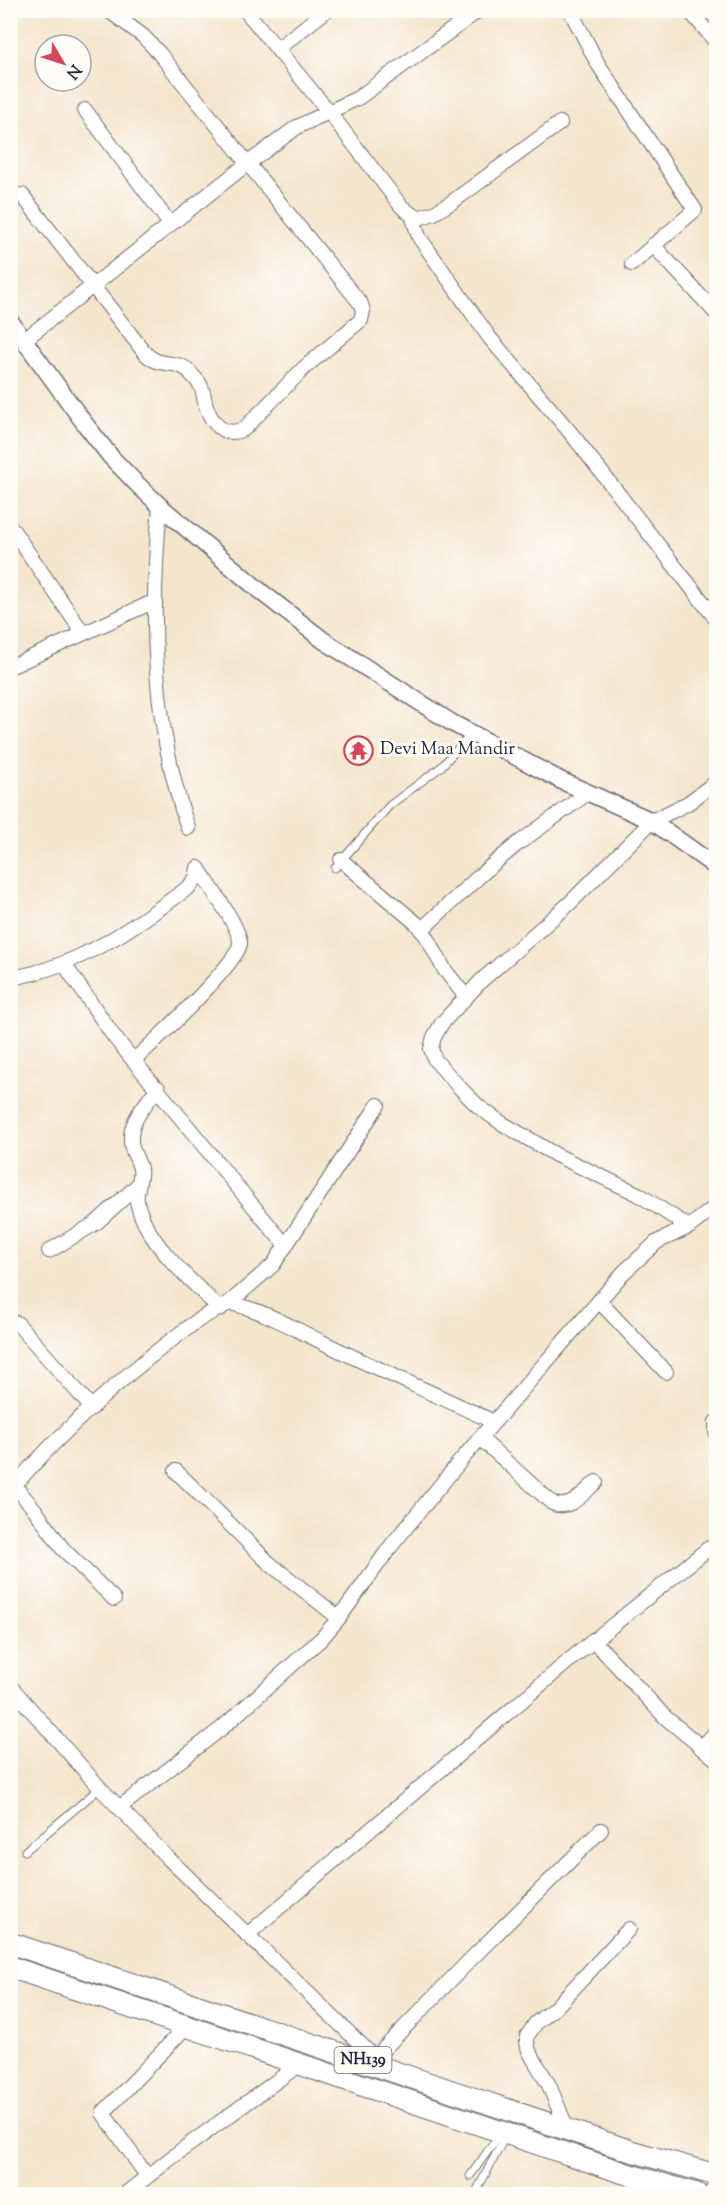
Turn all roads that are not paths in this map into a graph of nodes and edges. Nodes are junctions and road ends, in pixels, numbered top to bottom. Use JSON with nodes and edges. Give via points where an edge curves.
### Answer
{"nodes":[{"id":1,"x":108,"y":10,"type":"edge"},
{"id":2,"x":245,"y":10,"type":"edge"},
{"id":3,"x":327,"y":10,"type":"edge"},
{"id":4,"x":479,"y":10,"type":"edge"},
{"id":5,"x":570,"y":10,"type":"edge"},
{"id":6,"x":689,"y":10,"type":"edge"},
{"id":7,"x":717,"y":42,"type":"edge"},
{"id":8,"x":277,"y":49,"type":"junction"},
{"id":9,"x":85,"y":110,"type":"dead end"},
{"id":10,"x":329,"y":112,"type":"junction"},
{"id":11,"x":560,"y":123,"type":"dead end"},
{"id":12,"x":247,"y":164,"type":"junction"},
{"id":13,"x":22,"y":195,"type":"dead end"},
{"id":14,"x":412,"y":215,"type":"junction"},
{"id":15,"x":170,"y":224,"type":"junction"},
{"id":16,"x":653,"y":246,"type":"junction"},
{"id":17,"x":632,"y":264,"type":"dead end"},
{"id":18,"x":92,"y":286,"type":"junction"},
{"id":19,"x":717,"y":313,"type":"edge"},
{"id":20,"x":10,"y":321,"type":"edge"},
{"id":21,"x":23,"y":341,"type":"junction"},
{"id":22,"x":160,"y":506,"type":"junction"},
{"id":23,"x":10,"y":526,"type":"edge"},
{"id":24,"x":155,"y":601,"type":"junction"},
{"id":25,"x":717,"y":619,"type":"edge"},
{"id":26,"x":83,"y":633,"type":"junction"},
{"id":27,"x":10,"y":668,"type":"edge"},
{"id":28,"x":471,"y":734,"type":"junction"},
{"id":29,"x":717,"y":782,"type":"edge"},
{"id":30,"x":589,"y":792,"type":"junction"},
{"id":31,"x":652,"y":821,"type":"junction"},
{"id":32,"x":188,"y":828,"type":"dead end"},
{"id":33,"x":338,"y":864,"type":"joint"},
{"id":34,"x":717,"y":867,"type":"edge"},
{"id":35,"x":421,"y":930,"type":"junction"},
{"id":36,"x":64,"y":964,"type":"junction"},
{"id":37,"x":10,"y":978,"type":"edge"},
{"id":38,"x":466,"y":997,"type":"junction"},
{"id":39,"x":134,"y":1060,"type":"junction"},
{"id":40,"x":158,"y":1088,"type":"junction"},
{"id":41,"x":378,"y":1105,"type":"dead end"},
{"id":42,"x":138,"y":1185,"type":"junction"},
{"id":43,"x":717,"y":1206,"type":"edge"},
{"id":44,"x":689,"y":1227,"type":"junction"},
{"id":45,"x":286,"y":1246,"type":"junction"},
{"id":46,"x":49,"y":1251,"type":"dead end"},
{"id":47,"x":599,"y":1301,"type":"junction"},
{"id":48,"x":224,"y":1306,"type":"junction"},
{"id":49,"x":17,"y":1323,"type":"dead end"},
{"id":50,"x":666,"y":1372,"type":"dead end"},
{"id":51,"x":92,"y":1408,"type":"junction"},
{"id":52,"x":494,"y":1422,"type":"junction"},
{"id":53,"x":717,"y":1422,"type":"edge"},
{"id":54,"x":717,"y":1432,"type":"edge"},
{"id":55,"x":480,"y":1438,"type":"junction"},
{"id":56,"x":176,"y":1471,"type":"dead end"},
{"id":57,"x":596,"y":1482,"type":"dead end"},
{"id":58,"x":13,"y":1488,"type":"edge"},
{"id":59,"x":709,"y":1548,"type":"dead end"},
{"id":60,"x":114,"y":1599,"type":"dead end"},
{"id":61,"x":339,"y":1618,"type":"junction"},
{"id":62,"x":593,"y":1640,"type":"junction"},
{"id":63,"x":10,"y":1686,"type":"edge"},
{"id":64,"x":717,"y":1732,"type":"edge"},
{"id":65,"x":701,"y":1748,"type":"junction"},
{"id":66,"x":717,"y":1760,"type":"edge"},
{"id":67,"x":100,"y":1788,"type":"junction"},
{"id":68,"x":119,"y":1808,"type":"junction"},
{"id":69,"x":601,"y":1830,"type":"dead end"},
{"id":70,"x":25,"y":1851,"type":"dead end"},
{"id":71,"x":629,"y":1929,"type":"dead end"},
{"id":72,"x":247,"y":1935,"type":"junction"},
{"id":73,"x":10,"y":1943,"type":"edge"},
{"id":74,"x":10,"y":1967,"type":"edge"},
{"id":75,"x":187,"y":2026,"type":"junction"},
{"id":76,"x":373,"y":2060,"type":"junction"},
{"id":77,"x":300,"y":2064,"type":"junction"},
{"id":78,"x":354,"y":2082,"type":"junction"},
{"id":79,"x":567,"y":2129,"type":"junction"},
{"id":80,"x":504,"y":2132,"type":"junction"},
{"id":81,"x":717,"y":2175,"type":"edge"},
{"id":82,"x":147,"y":2176,"type":"junction"},
{"id":83,"x":470,"y":2176,"type":"dead end"},
{"id":84,"x":717,"y":2184,"type":"edge"},
{"id":85,"x":125,"y":2194,"type":"edge"},
{"id":86,"x":475,"y":2194,"type":"edge"},
{"id":87,"x":697,"y":2194,"type":"edge"},
{"id":88,"x":711,"y":2194,"type":"edge"}],
"edges":[{"from":1,"to":12,"type":"street","via":[[159,52]]},
{"from":2,"to":8,"type":"street"},
{"from":3,"to":8,"type":"street"},
{"from":4,"to":10,"type":"street","via":[[358,98]]},
{"from":5,"to":16,"type":"street","via":[[597,64],[695,210]]},
{"from":6,"to":7,"type":"street"},
{"from":8,"to":10,"type":"street"},
{"from":9,"to":15,"type":"street"},
{"from":10,"to":12,"type":"street","via":[[297,127]]},
{"from":10,"to":14,"type":"street","via":[[391,194]]},
{"from":11,"to":14,"type":"street","via":[[452,202],[422,217]]},
{"from":12,"to":15,"type":"street"},
{"from":12,"to":18,"type":"street","via":[[363,311],[357,326],[304,368],[244,429],[234,433],[218,426],[210,416],[202,387],[187,368],[151,360]]},
{"from":13,"to":18,"type":"street"},
{"from":14,"to":25,"type":"street","via":[[420,237],[489,337],[570,432]]},
{"from":15,"to":18,"type":"street"},
{"from":16,"to":17,"type":"street"},
{"from":16,"to":19,"type":"street"},
{"from":18,"to":21,"type":"street"},
{"from":20,"to":21,"type":"street"},
{"from":21,"to":22,"type":"street","via":[[111,457]]},
{"from":22,"to":24,"type":"street"},
{"from":22,"to":28,"type":"street","via":[[322,640]]},
{"from":23,"to":26,"type":"street"},
{"from":24,"to":26,"type":"street"},
{"from":24,"to":32,"type":"street","via":[[158,695],[166,747]]},
{"from":26,"to":27,"type":"street"},
{"from":28,"to":30,"type":"street"},
{"from":28,"to":33,"type":"lane","via":[[441,767],[390,805]]},
{"from":29,"to":31,"type":"street","via":[[688,803]]},
{"from":30,"to":31,"type":"street"},
{"from":30,"to":35,"type":"street","via":[[492,865]]},
{"from":31,"to":34,"type":"street"},
{"from":31,"to":38,"type":"street","via":[[570,903]]},
{"from":33,"to":35,"type":"street","via":[[395,904]]},
{"from":35,"to":38,"type":"street"},
{"from":36,"to":37,"type":"street"},
{"from":36,"to":39,"type":"street"},
{"from":36,"to":39,"type":"street","via":[[177,896],[196,878],[198,868],[232,922],[240,944],[206,988]]},
{"from":38,"to":44,"type":"street","via":[[442,1023],[431,1049],[435,1060],[459,1087],[479,1107],[530,1142],[638,1194]]},
{"from":39,"to":40,"type":"street"},
{"from":40,"to":42,"type":"street","via":[[132,1126],[132,1149],[140,1169]]},
{"from":40,"to":45,"type":"street"},
{"from":41,"to":45,"type":"street"},
{"from":42,"to":46,"type":"street","via":[[96,1222]]},
{"from":42,"to":48,"type":"street","via":[[140,1210],[152,1236],[173,1262]]},
{"from":43,"to":44,"type":"street"},
{"from":44,"to":47,"type":"street","via":[[649,1248]]},
{"from":45,"to":48,"type":"street","via":[[273,1265]]},
{"from":47,"to":50,"type":"street"},
{"from":47,"to":52,"type":"street"},
{"from":48,"to":51,"type":"street","via":[[200,1319],[148,1359]]},
{"from":48,"to":52,"type":"street","via":[[250,1307],[269,1315]]},
{"from":49,"to":51,"type":"street"},
{"from":51,"to":58,"type":"street"},
{"from":52,"to":55,"type":"street"},
{"from":53,"to":54,"type":"street"},
{"from":55,"to":57,"type":"street","via":[[559,1506],[570,1504]]},
{"from":55,"to":61,"type":"street","via":[[391,1546]]},
{"from":56,"to":61,"type":"street","via":[[269,1563]]},
{"from":58,"to":60,"type":"street","via":[[63,1549]]},
{"from":59,"to":62,"type":"street"},
{"from":61,"to":68,"type":"street","via":[[301,1658],[222,1728]]},
{"from":62,"to":65,"type":"street","via":[[666,1718]]},
{"from":62,"to":72,"type":"street"},
{"from":63,"to":67,"type":"street"},
{"from":64,"to":65,"type":"street"},
{"from":65,"to":66,"type":"street"},
{"from":67,"to":68,"type":"street"},
{"from":67,"to":70,"type":"lane"},
{"from":68,"to":72,"type":"street"},
{"from":69,"to":76,"type":"street"},
{"from":71,"to":79,"type":"street","via":[[527,2036],[526,2042]]},
{"from":72,"to":76,"type":"street"},
{"from":73,"to":76,"type":"highway","number":"NH139"},
{"from":74,"to":75,"type":"highway","number":"NH139"},
{"from":75,"to":77,"type":"highway","number":"NH139"},
{"from":75,"to":82,"type":"street","via":[[103,2113]]},
{"from":76,"to":78,"type":"street"},
{"from":76,"to":79,"type":"highway","number":"NH139"},
{"from":77,"to":78,"type":"highway","number":"NH139"},
{"from":77,"to":82,"type":"street"},
{"from":78,"to":80,"type":"highway","number":"NH139"},
{"from":79,"to":81,"type":"highway","number":"NH139"},
{"from":80,"to":83,"type":"lane"},
{"from":80,"to":86,"type":"lane"},
{"from":80,"to":87,"type":"highway","number":"NH139"},
{"from":82,"to":85,"type":"street"},
{"from":84,"to":88,"type":"street"}]}
